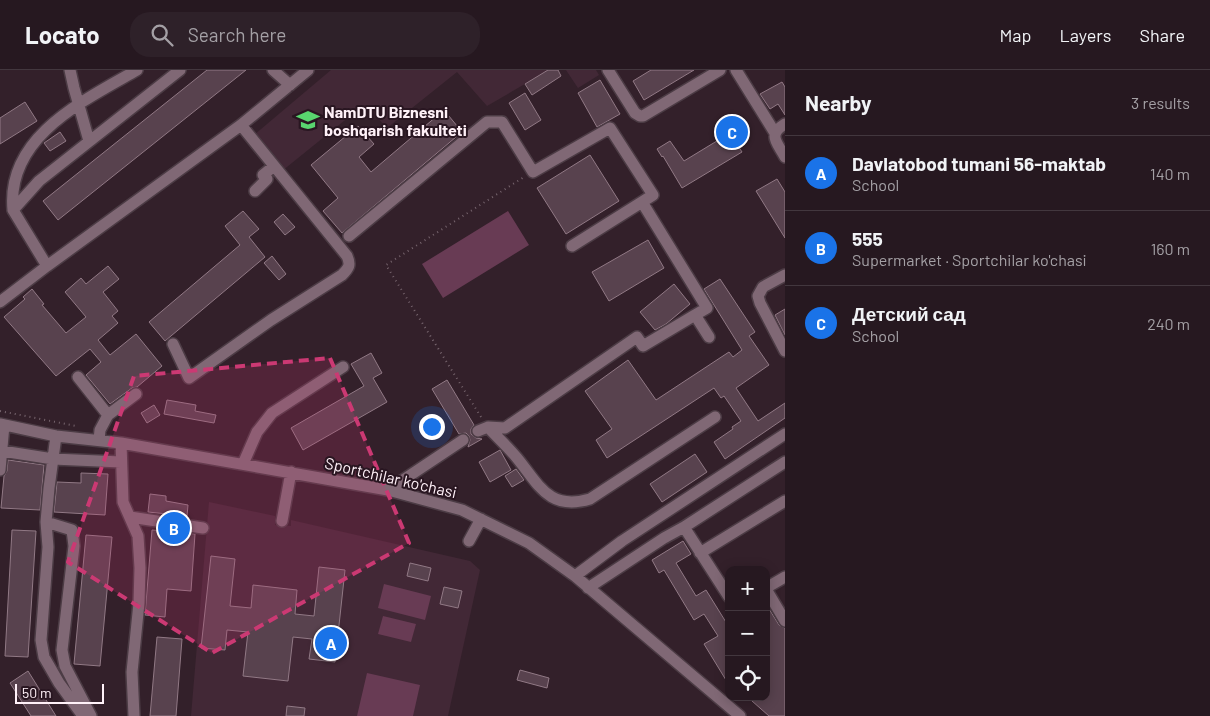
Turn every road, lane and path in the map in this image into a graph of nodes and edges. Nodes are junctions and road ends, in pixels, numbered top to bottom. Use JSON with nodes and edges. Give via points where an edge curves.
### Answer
{"nodes":[{"id":1,"x":70,"y":70,"type":"edge"},
{"id":2,"x":137,"y":70,"type":"edge"},
{"id":3,"x":180,"y":70,"type":"edge"},
{"id":4,"x":273,"y":70,"type":"edge"},
{"id":5,"x":308,"y":70,"type":"edge"},
{"id":6,"x":608,"y":70,"type":"edge"},
{"id":7,"x":720,"y":70,"type":"edge"},
{"id":8,"x":736,"y":70,"type":"edge"},
{"id":9,"x":290,"y":85,"type":"junction"},
{"id":10,"x":80,"y":104,"type":"junction"},
{"id":11,"x":785,"y":124,"type":"edge"},
{"id":12,"x":241,"y":125,"type":"junction"},
{"id":13,"x":775,"y":133,"type":"junction"},
{"id":14,"x":89,"y":141,"type":"junction"},
{"id":15,"x":785,"y":157,"type":"edge"},
{"id":16,"x":274,"y":166,"type":"junction"},
{"id":17,"x":533,"y":172,"type":"junction"},
{"id":18,"x":255,"y":191,"type":"dead end"},
{"id":19,"x":642,"y":202,"type":"junction"},
{"id":20,"x":13,"y":210,"type":"junction"},
{"id":21,"x":349,"y":236,"type":"dead end"},
{"id":22,"x":572,"y":246,"type":"dead end"},
{"id":23,"x":47,"y":266,"type":"junction"},
{"id":24,"x":785,"y":275,"type":"edge"},
{"id":25,"x":0,"y":302,"type":"edge"},
{"id":26,"x":695,"y":315,"type":"junction"},
{"id":27,"x":709,"y":337,"type":"dead end"},
{"id":28,"x":173,"y":344,"type":"dead end"},
{"id":29,"x":785,"y":350,"type":"edge"},
{"id":30,"x":343,"y":367,"type":"dead end"},
{"id":31,"x":78,"y":378,"type":"dead end"},
{"id":32,"x":136,"y":394,"type":"dead end"},
{"id":33,"x":0,"y":411,"type":"edge"},
{"id":34,"x":108,"y":415,"type":"junction"},
{"id":35,"x":715,"y":417,"type":"dead end"},
{"id":36,"x":2,"y":425,"type":"edge"},
{"id":37,"x":483,"y":429,"type":"junction"},
{"id":38,"x":785,"y":434,"type":"edge"},
{"id":39,"x":100,"y":435,"type":"junction"},
{"id":40,"x":56,"y":436,"type":"junction"},
{"id":41,"x":463,"y":440,"type":"dead end"},
{"id":42,"x":121,"y":443,"type":"junction"},
{"id":43,"x":2,"y":451,"type":"junction"},
{"id":44,"x":53,"y":459,"type":"junction"},
{"id":45,"x":244,"y":459,"type":"junction"},
{"id":46,"x":121,"y":462,"type":"junction"},
{"id":47,"x":785,"y":462,"type":"edge"},
{"id":48,"x":0,"y":470,"type":"edge"},
{"id":49,"x":291,"y":472,"type":"junction"},
{"id":50,"x":388,"y":490,"type":"junction"},
{"id":51,"x":785,"y":501,"type":"edge"},
{"id":52,"x":130,"y":516,"type":"junction"},
{"id":53,"x":481,"y":519,"type":"junction"},
{"id":54,"x":282,"y":521,"type":"dead end"},
{"id":55,"x":46,"y":522,"type":"junction"},
{"id":56,"x":684,"y":527,"type":"junction"},
{"id":57,"x":203,"y":528,"type":"dead end"},
{"id":58,"x":469,"y":541,"type":"dead end"},
{"id":59,"x":700,"y":553,"type":"junction"},
{"id":60,"x":575,"y":576,"type":"junction"},
{"id":61,"x":785,"y":577,"type":"edge"},
{"id":62,"x":770,"y":586,"type":"edge"},
{"id":63,"x":588,"y":588,"type":"junction"},
{"id":64,"x":725,"y":591,"type":"edge"},
{"id":65,"x":770,"y":596,"type":"edge"},
{"id":66,"x":785,"y":621,"type":"edge"},
{"id":67,"x":83,"y":716,"type":"edge"},
{"id":68,"x":91,"y":716,"type":"edge"},
{"id":69,"x":134,"y":716,"type":"edge"},
{"id":70,"x":740,"y":716,"type":"edge"}],
"edges":[{"from":1,"to":10,"type":"street"},
{"from":2,"to":10,"type":"street"},
{"from":3,"to":14,"type":"street"},
{"from":4,"to":9,"type":"street"},
{"from":5,"to":9,"type":"street"},
{"from":6,"to":7,"type":"street","via":[[635,113],[643,116]]},
{"from":8,"to":13,"type":"street"},
{"from":9,"to":12,"type":"street"},
{"from":10,"to":14,"type":"street"},
{"from":10,"to":20,"type":"street","via":[[42,131],[23,156],[11,195]]},
{"from":11,"to":13,"type":"street"},
{"from":12,"to":16,"type":"street"},
{"from":12,"to":23,"type":"street"},
{"from":13,"to":15,"type":"street","via":[[774,138]]},
{"from":14,"to":20,"type":"street","via":[[39,181]]},
{"from":16,"to":18,"type":"street","via":[[263,175],[265,183]]},
{"from":16,"to":28,"type":"street","via":[[347,256],[349,267],[342,275],[189,378]]},
{"from":17,"to":19,"type":"street","via":[[610,128],[653,195]]},
{"from":17,"to":21,"type":"street","via":[[502,122],[487,122]]},
{"from":17,"to":37,"type":"path","via":[[386,265]]},
{"from":19,"to":22,"type":"street"},
{"from":19,"to":26,"type":"street","via":[[708,308]]},
{"from":20,"to":23,"type":"street"},
{"from":23,"to":25,"type":"street"},
{"from":24,"to":29,"type":"street","via":[[763,287],[758,296]]},
{"from":26,"to":27,"type":"street"},
{"from":26,"to":37,"type":"street","via":[[643,346],[637,337],[505,428]]},
{"from":30,"to":45,"type":"street","via":[[272,413],[257,432]]},
{"from":31,"to":34,"type":"street"},
{"from":32,"to":34,"type":"street"},
{"from":33,"to":39,"type":"path"},
{"from":34,"to":39,"type":"street"},
{"from":35,"to":37,"type":"street","via":[[590,499],[576,503],[546,494],[516,458]]},
{"from":36,"to":40,"type":"street","name":"Sportchilar ko'chasi"},
{"from":36,"to":43,"type":"street"},
{"from":38,"to":60,"type":"street","via":[[622,540]]},
{"from":39,"to":40,"type":"street","name":"Sportchilar ko'chasi"},
{"from":39,"to":42,"type":"street","name":"Sportchilar ko'chasi"},
{"from":40,"to":44,"type":"street"},
{"from":41,"to":50,"type":"street"},
{"from":42,"to":45,"type":"street","name":"Sportchilar ko'chasi"},
{"from":42,"to":46,"type":"street"},
{"from":43,"to":44,"type":"street"},
{"from":43,"to":48,"type":"street"},
{"from":44,"to":46,"type":"street"},
{"from":44,"to":55,"type":"street"},
{"from":45,"to":49,"type":"street","name":"Sportchilar ko'chasi"},
{"from":46,"to":52,"type":"street","via":[[123,502]]},
{"from":47,"to":56,"type":"street"},
{"from":49,"to":50,"type":"street","name":"Sportchilar ko'chasi"},
{"from":49,"to":54,"type":"street"},
{"from":50,"to":53,"type":"street","name":"Sportchilar ko'chasi","via":[[462,510]]},
{"from":51,"to":59,"type":"street"},
{"from":52,"to":57,"type":"street"},
{"from":52,"to":69,"type":"street","via":[[138,536],[140,568],[132,672]]},
{"from":53,"to":58,"type":"street"},
{"from":53,"to":60,"type":"street","name":"Sportchilar ko'chasi","via":[[529,543]]},
{"from":55,"to":67,"type":"street","via":[[48,547],[41,640],[44,657]]},
{"from":55,"to":68,"type":"street","via":[[72,530],[74,546],[62,650],[65,666]]},
{"from":56,"to":59,"type":"street"},
{"from":56,"to":63,"type":"street"},
{"from":59,"to":64,"type":"street"},
{"from":60,"to":63,"type":"street","name":"Sportchilar ko'chasi"},
{"from":61,"to":62,"type":"street"},
{"from":63,"to":70,"type":"street","name":"Sportchilar ko'chasi"},
{"from":65,"to":66,"type":"street"}]}
